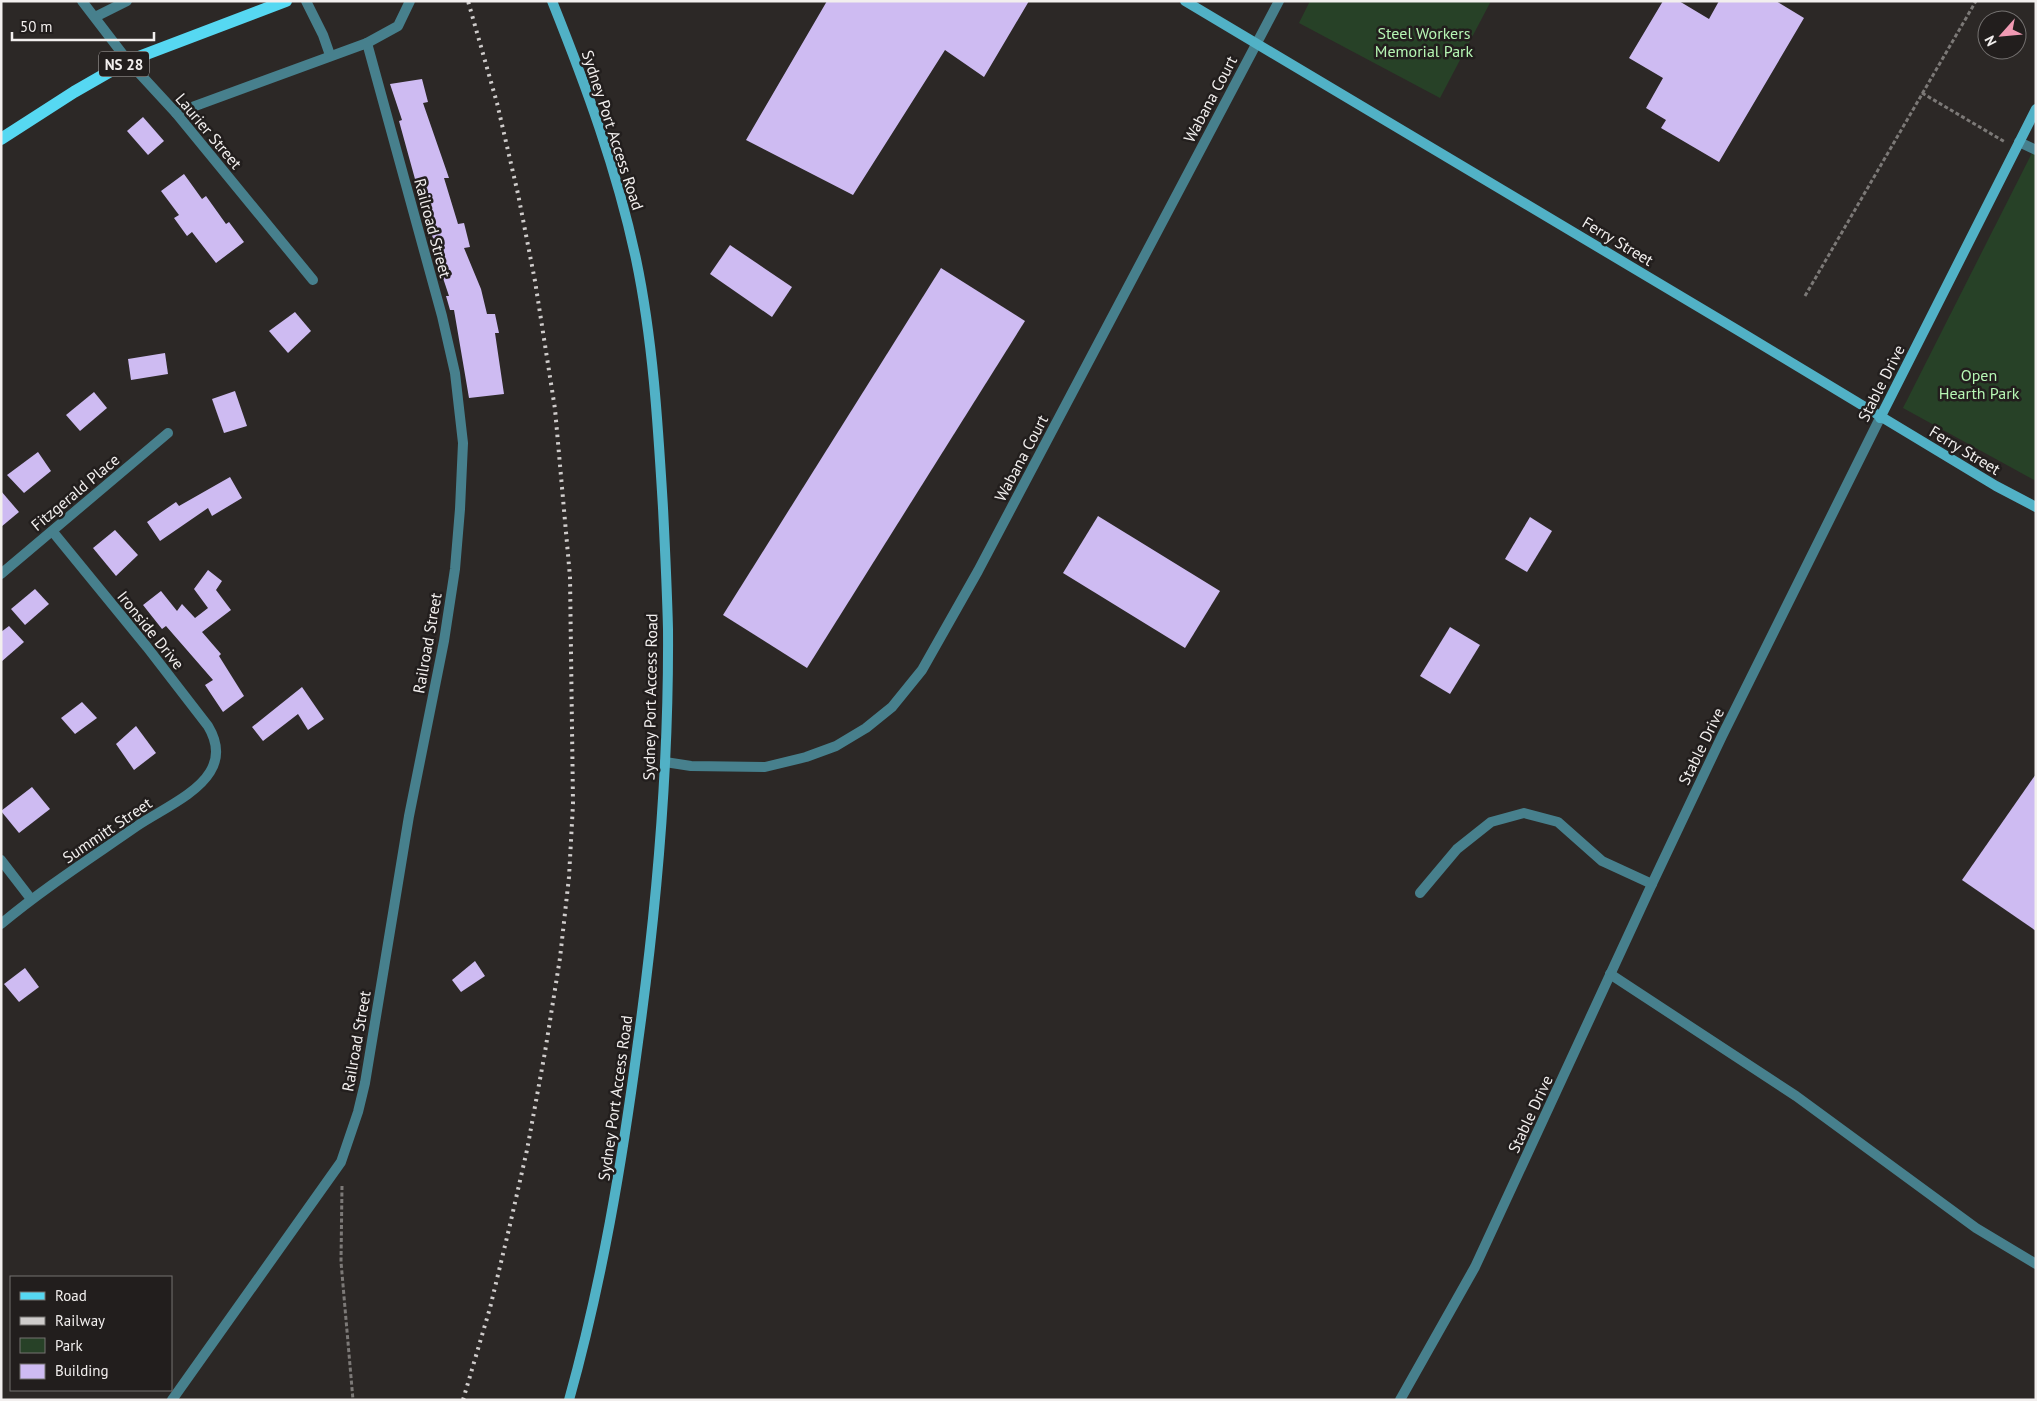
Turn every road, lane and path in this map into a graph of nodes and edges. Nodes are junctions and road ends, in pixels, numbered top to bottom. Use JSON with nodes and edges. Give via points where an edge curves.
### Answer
{"nodes":[{"id":1,"x":82,"y":1,"type":"edge"},
{"id":2,"x":127,"y":1,"type":"edge"},
{"id":3,"x":286,"y":1,"type":"edge"},
{"id":4,"x":306,"y":1,"type":"edge"},
{"id":5,"x":410,"y":1,"type":"edge"},
{"id":6,"x":552,"y":1,"type":"edge"},
{"id":7,"x":1185,"y":1,"type":"edge"},
{"id":8,"x":1279,"y":1,"type":"edge"},
{"id":9,"x":1976,"y":1,"type":"edge"},
{"id":10,"x":95,"y":17,"type":"junction"},
{"id":11,"x":367,"y":43,"type":"junction"},
{"id":12,"x":1257,"y":43,"type":"junction"},
{"id":13,"x":330,"y":55,"type":"junction"},
{"id":14,"x":128,"y":62,"type":"junction"},
{"id":15,"x":1922,"y":93,"type":"junction"},
{"id":16,"x":2036,"y":109,"type":"edge"},
{"id":17,"x":176,"y":113,"type":"junction"},
{"id":18,"x":1,"y":139,"type":"edge"},
{"id":19,"x":2018,"y":145,"type":"junction"},
{"id":20,"x":2036,"y":150,"type":"edge"},
{"id":21,"x":313,"y":280,"type":"dead end"},
{"id":22,"x":1805,"y":296,"type":"dead end"},
{"id":23,"x":1880,"y":418,"type":"junction"},
{"id":24,"x":168,"y":433,"type":"dead end"},
{"id":25,"x":2036,"y":507,"type":"edge"},
{"id":26,"x":53,"y":532,"type":"junction"},
{"id":27,"x":1,"y":574,"type":"edge"},
{"id":28,"x":217,"y":752,"type":"joint"},
{"id":29,"x":665,"y":762,"type":"junction"},
{"id":30,"x":1,"y":860,"type":"edge"},
{"id":31,"x":1652,"y":884,"type":"junction"},
{"id":32,"x":1420,"y":893,"type":"dead end"},
{"id":33,"x":31,"y":898,"type":"junction"},
{"id":34,"x":1,"y":924,"type":"edge"},
{"id":35,"x":1610,"y":974,"type":"junction"},
{"id":36,"x":341,"y":1162,"type":"junction"},
{"id":37,"x":2036,"y":1264,"type":"edge"},
{"id":38,"x":172,"y":1400,"type":"edge"},
{"id":39,"x":352,"y":1400,"type":"edge"},
{"id":40,"x":569,"y":1400,"type":"edge"},
{"id":41,"x":1400,"y":1400,"type":"edge"}],
"edges":[{"from":1,"to":10,"type":"street","name":"Laurier Street"},
{"from":2,"to":10,"type":"street"},
{"from":3,"to":14,"type":"main road","number":"NS 28"},
{"from":4,"to":13,"type":"street"},
{"from":5,"to":11,"type":"street","via":[[398,26]]},
{"from":6,"to":29,"type":"street","name":"Sydney Port Access Road","via":[[589,94],[619,185],[637,262],[659,439],[668,629]]},
{"from":7,"to":12,"type":"street","name":"Ferry Street"},
{"from":8,"to":12,"type":"street","name":"Wabana Court"},
{"from":9,"to":15,"type":"path"},
{"from":10,"to":14,"type":"street","name":"Laurier Street"},
{"from":11,"to":13,"type":"street"},
{"from":11,"to":36,"type":"street","name":"Railroad Street","via":[[442,316],[455,373],[463,443],[455,569],[444,641],[408,825],[365,1083]]},
{"from":12,"to":23,"type":"street","name":"Ferry Street"},
{"from":12,"to":29,"type":"street","name":"Wabana Court","via":[[978,571],[922,670],[892,707],[836,746],[765,767],[691,766]]},
{"from":13,"to":17,"type":"street"},
{"from":14,"to":17,"type":"street","name":"Laurier Street"},
{"from":14,"to":18,"type":"main road","number":"NS 28"},
{"from":15,"to":19,"type":"path"},
{"from":15,"to":22,"type":"path"},
{"from":16,"to":19,"type":"street","name":"Stable Drive"},
{"from":17,"to":21,"type":"street","name":"Laurier Street"},
{"from":19,"to":20,"type":"street"},
{"from":19,"to":23,"type":"street","name":"Stable Drive"},
{"from":23,"to":25,"type":"street","name":"Ferry Street"},
{"from":23,"to":31,"type":"street","name":"Stable Drive"},
{"from":24,"to":26,"type":"street","name":"Fitzgerald Place"},
{"from":26,"to":27,"type":"street","name":"Fitzgerald Place"},
{"from":26,"to":28,"type":"street","name":"Ironside Drive","via":[[208,726]]},
{"from":28,"to":33,"type":"street","name":"Summitt Street","via":[[209,773],[184,796]]},
{"from":29,"to":40,"type":"street","name":"Sydney Port Access Road","via":[[648,966],[627,1131],[598,1283]]},
{"from":30,"to":33,"type":"street"},
{"from":31,"to":32,"type":"street","via":[[1602,861],[1558,822],[1524,812],[1491,822],[1457,849]]},
{"from":31,"to":35,"type":"street","name":"Stable Drive"},
{"from":33,"to":34,"type":"street","name":"Summitt Street"},
{"from":35,"to":37,"type":"street","via":[[1796,1096],[1976,1228]]},
{"from":35,"to":41,"type":"street","name":"Stable Drive","via":[[1475,1267]]},
{"from":36,"to":38,"type":"street","name":"Railroad Street"},
{"from":36,"to":39,"type":"path","via":[[341,1262]]}]}
